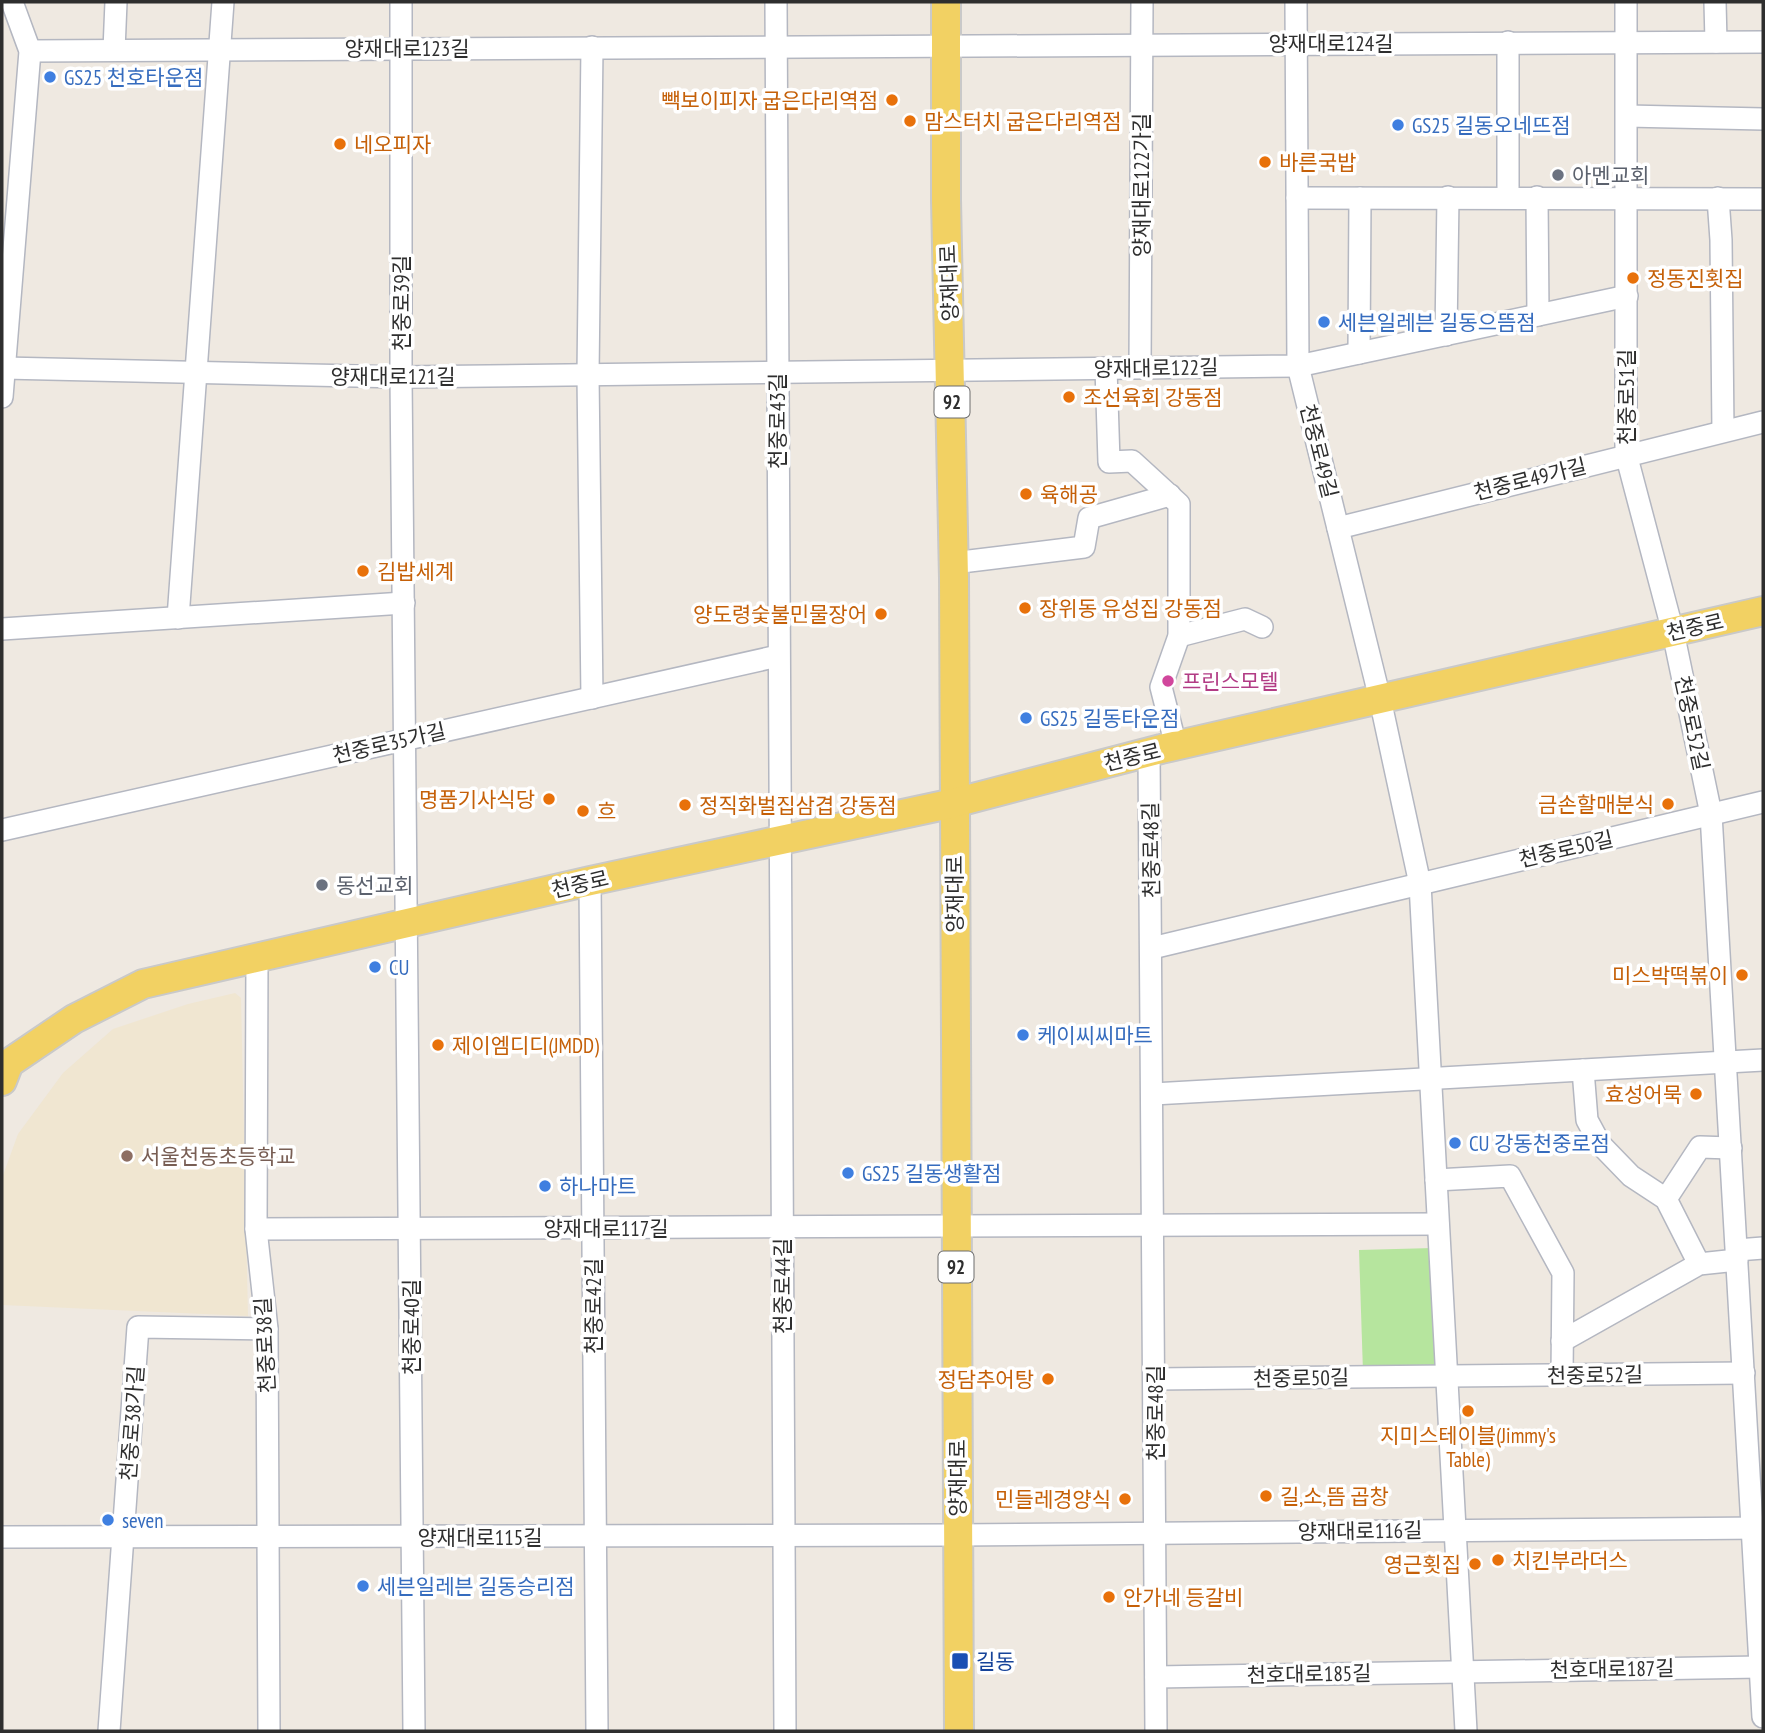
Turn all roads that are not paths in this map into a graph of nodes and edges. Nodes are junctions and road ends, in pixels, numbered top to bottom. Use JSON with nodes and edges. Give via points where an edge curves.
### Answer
{"nodes":[{"id":1,"x":12,"y":2,"type":"edge"},
{"id":2,"x":116,"y":2,"type":"edge"},
{"id":3,"x":223,"y":2,"type":"edge"},
{"id":4,"x":401,"y":2,"type":"edge"},
{"id":5,"x":776,"y":2,"type":"edge"},
{"id":6,"x":946,"y":2,"type":"edge"},
{"id":7,"x":1142,"y":2,"type":"edge"},
{"id":8,"x":1296,"y":2,"type":"edge"},
{"id":9,"x":1626,"y":2,"type":"edge"},
{"id":10,"x":1715,"y":2,"type":"edge"},
{"id":11,"x":1508,"y":42,"type":"junction"},
{"id":12,"x":1627,"y":42,"type":"junction"},
{"id":13,"x":1716,"y":42,"type":"junction"},
{"id":14,"x":1763,"y":42,"type":"edge"},
{"id":15,"x":1296,"y":43,"type":"junction"},
{"id":16,"x":1142,"y":45,"type":"junction"},
{"id":17,"x":402,"y":47,"type":"junction"},
{"id":18,"x":592,"y":47,"type":"junction"},
{"id":19,"x":776,"y":47,"type":"junction"},
{"id":20,"x":946,"y":48,"type":"junction"},
{"id":21,"x":221,"y":49,"type":"junction"},
{"id":22,"x":114,"y":50,"type":"junction"},
{"id":23,"x":30,"y":51,"type":"junction"},
{"id":24,"x":1627,"y":116,"type":"junction"},
{"id":25,"x":1763,"y":119,"type":"edge"},
{"id":26,"x":1448,"y":197,"type":"junction"},
{"id":27,"x":1508,"y":197,"type":"junction"},
{"id":28,"x":1536,"y":197,"type":"junction"},
{"id":29,"x":1627,"y":197,"type":"junction"},
{"id":30,"x":1297,"y":198,"type":"junction"},
{"id":31,"x":1360,"y":198,"type":"junction"},
{"id":32,"x":1718,"y":198,"type":"junction"},
{"id":33,"x":1763,"y":199,"type":"edge"},
{"id":34,"x":5,"y":277,"type":"edge"},
{"id":35,"x":1627,"y":296,"type":"junction"},
{"id":36,"x":1538,"y":315,"type":"junction"},
{"id":37,"x":1446,"y":335,"type":"junction"},
{"id":38,"x":1359,"y":353,"type":"junction"},
{"id":39,"x":1298,"y":366,"type":"junction"},
{"id":40,"x":1140,"y":367,"type":"junction"},
{"id":41,"x":4,"y":368,"type":"junction"},
{"id":42,"x":1106,"y":368,"type":"junction"},
{"id":43,"x":951,"y":371,"type":"junction"},
{"id":44,"x":198,"y":373,"type":"junction"},
{"id":45,"x":777,"y":373,"type":"junction"},
{"id":46,"x":587,"y":375,"type":"junction"},
{"id":47,"x":401,"y":377,"type":"junction"},
{"id":48,"x":2,"y":397,"type":"edge"},
{"id":49,"x":1763,"y":422,"type":"edge"},
{"id":50,"x":1723,"y":431,"type":"junction"},
{"id":51,"x":1626,"y":454,"type":"junction"},
{"id":52,"x":1170,"y":495,"type":"junction"},
{"id":53,"x":1338,"y":528,"type":"junction"},
{"id":54,"x":953,"y":563,"type":"junction"},
{"id":55,"x":404,"y":603,"type":"junction"},
{"id":56,"x":1763,"y":611,"type":"edge"},
{"id":57,"x":178,"y":618,"type":"junction"},
{"id":58,"x":1262,"y":627,"type":"dead end"},
{"id":59,"x":2,"y":629,"type":"edge"},
{"id":60,"x":1673,"y":632,"type":"junction"},
{"id":61,"x":1179,"y":636,"type":"junction"},
{"id":62,"x":778,"y":656,"type":"junction"},
{"id":63,"x":592,"y":698,"type":"junction"},
{"id":64,"x":1380,"y":699,"type":"junction"},
{"id":65,"x":405,"y":739,"type":"junction"},
{"id":66,"x":1163,"y":749,"type":"junction"},
{"id":67,"x":1763,"y":802,"type":"edge"},
{"id":68,"x":954,"y":803,"type":"junction"},
{"id":69,"x":1711,"y":814,"type":"junction"},
{"id":70,"x":2,"y":830,"type":"edge"},
{"id":71,"x":778,"y":841,"type":"junction"},
{"id":72,"x":590,"y":881,"type":"junction"},
{"id":73,"x":1420,"y":884,"type":"junction"},
{"id":74,"x":408,"y":923,"type":"junction"},
{"id":75,"x":1152,"y":948,"type":"junction"},
{"id":76,"x":257,"y":958,"type":"junction"},
{"id":77,"x":1763,"y":1060,"type":"edge"},
{"id":78,"x":1726,"y":1062,"type":"junction"},
{"id":79,"x":4,"y":1067,"type":"edge"},
{"id":80,"x":1583,"y":1070,"type":"junction"},
{"id":81,"x":1431,"y":1080,"type":"junction"},
{"id":82,"x":1153,"y":1094,"type":"junction"},
{"id":83,"x":1731,"y":1148,"type":"junction"},
{"id":84,"x":1436,"y":1180,"type":"junction"},
{"id":85,"x":1666,"y":1199,"type":"junction"},
{"id":86,"x":1153,"y":1224,"type":"junction"},
{"id":87,"x":1438,"y":1224,"type":"junction"},
{"id":88,"x":956,"y":1225,"type":"junction"},
{"id":89,"x":410,"y":1227,"type":"junction"},
{"id":90,"x":593,"y":1228,"type":"junction"},
{"id":91,"x":782,"y":1228,"type":"junction"},
{"id":92,"x":256,"y":1229,"type":"junction"},
{"id":93,"x":1763,"y":1248,"type":"edge"},
{"id":94,"x":1737,"y":1255,"type":"junction"},
{"id":95,"x":1699,"y":1264,"type":"junction"},
{"id":96,"x":267,"y":1329,"type":"junction"},
{"id":97,"x":1562,"y":1341,"type":"junction"},
{"id":98,"x":1744,"y":1373,"type":"junction"},
{"id":99,"x":1562,"y":1375,"type":"junction"},
{"id":100,"x":1446,"y":1376,"type":"junction"},
{"id":101,"x":1155,"y":1379,"type":"junction"},
{"id":102,"x":1758,"y":1528,"type":"edge"},
{"id":103,"x":1455,"y":1531,"type":"junction"},
{"id":104,"x":1156,"y":1533,"type":"junction"},
{"id":105,"x":957,"y":1535,"type":"junction"},
{"id":106,"x":784,"y":1536,"type":"junction"},
{"id":107,"x":595,"y":1537,"type":"junction"},
{"id":108,"x":2,"y":1538,"type":"edge"},
{"id":109,"x":125,"y":1538,"type":"junction"},
{"id":110,"x":269,"y":1538,"type":"junction"},
{"id":111,"x":412,"y":1538,"type":"junction"},
{"id":112,"x":1760,"y":1667,"type":"junction"},
{"id":113,"x":1463,"y":1672,"type":"junction"},
{"id":114,"x":1156,"y":1677,"type":"junction"},
{"id":115,"x":1763,"y":1717,"type":"edge"},
{"id":116,"x":109,"y":1731,"type":"edge"},
{"id":117,"x":269,"y":1731,"type":"edge"},
{"id":118,"x":414,"y":1731,"type":"edge"},
{"id":119,"x":597,"y":1731,"type":"edge"},
{"id":120,"x":785,"y":1731,"type":"edge"},
{"id":121,"x":959,"y":1731,"type":"edge"},
{"id":122,"x":1156,"y":1731,"type":"edge"},
{"id":123,"x":1466,"y":1731,"type":"edge"}],
"edges":[{"from":1,"to":23,"type":"street"},
{"from":2,"to":22,"type":"street"},
{"from":3,"to":21,"type":"street"},
{"from":4,"to":17,"type":"street","name":"천중로39길"},
{"from":5,"to":19,"type":"street","name":"천중로43길"},
{"from":6,"to":20,"type":"main road","name":"양재대로","number":"92"},
{"from":7,"to":16,"type":"street","name":"양재대로122가길"},
{"from":8,"to":15,"type":"street","name":"천중로49길"},
{"from":9,"to":12,"type":"street","name":"천중로51길"},
{"from":10,"to":13,"type":"street"},
{"from":11,"to":12,"type":"street","name":"양재대로124길"},
{"from":11,"to":15,"type":"street","name":"양재대로124길"},
{"from":11,"to":27,"type":"street"},
{"from":12,"to":13,"type":"street","name":"양재대로124길"},
{"from":12,"to":24,"type":"street","name":"천중로51길"},
{"from":13,"to":14,"type":"street","name":"양재대로124길"},
{"from":15,"to":16,"type":"street","name":"양재대로124길"},
{"from":15,"to":30,"type":"street","name":"천중로49길"},
{"from":16,"to":20,"type":"street","name":"양재대로124길"},
{"from":16,"to":40,"type":"street","name":"양재대로122가길"},
{"from":17,"to":18,"type":"street","name":"양재대로123길"},
{"from":17,"to":21,"type":"street","name":"양재대로123길"},
{"from":17,"to":47,"type":"street","name":"천중로39길"},
{"from":18,"to":19,"type":"street","name":"양재대로123길"},
{"from":18,"to":46,"type":"street"},
{"from":19,"to":20,"type":"street","name":"양재대로123길"},
{"from":19,"to":45,"type":"street","name":"천중로43길"},
{"from":20,"to":43,"type":"main road","name":"양재대로","number":"92"},
{"from":21,"to":22,"type":"street","name":"양재대로123길"},
{"from":21,"to":44,"type":"street"},
{"from":22,"to":23,"type":"street","name":"양재대로123길"},
{"from":23,"to":34,"type":"street"},
{"from":24,"to":25,"type":"street"},
{"from":24,"to":29,"type":"street","name":"천중로51길"},
{"from":26,"to":27,"type":"street"},
{"from":26,"to":31,"type":"street"},
{"from":26,"to":37,"type":"street"},
{"from":27,"to":28,"type":"street"},
{"from":28,"to":29,"type":"street"},
{"from":28,"to":36,"type":"street"},
{"from":29,"to":32,"type":"street"},
{"from":29,"to":35,"type":"street","name":"천중로51길"},
{"from":30,"to":31,"type":"street"},
{"from":30,"to":39,"type":"street","name":"천중로49길"},
{"from":31,"to":38,"type":"street"},
{"from":32,"to":33,"type":"street"},
{"from":32,"to":50,"type":"street"},
{"from":34,"to":41,"type":"street"},
{"from":35,"to":36,"type":"street","name":"양재대로122길"},
{"from":35,"to":51,"type":"street","name":"천중로51길"},
{"from":36,"to":37,"type":"street","name":"양재대로122길"},
{"from":37,"to":38,"type":"street","name":"양재대로122길"},
{"from":38,"to":39,"type":"street","name":"양재대로122길"},
{"from":39,"to":40,"type":"street","name":"양재대로122길"},
{"from":39,"to":53,"type":"street","name":"천중로49길"},
{"from":40,"to":42,"type":"street","name":"양재대로122길"},
{"from":41,"to":44,"type":"street","name":"양재대로121길"},
{"from":41,"to":48,"type":"street"},
{"from":42,"to":43,"type":"street","name":"양재대로122길"},
{"from":42,"to":52,"type":"street","via":[[1109,462],[1132,461]]},
{"from":43,"to":45,"type":"street","name":"양재대로121길"},
{"from":43,"to":54,"type":"main road","name":"양재대로","number":"92"},
{"from":44,"to":47,"type":"street","name":"양재대로121길"},
{"from":44,"to":57,"type":"street"},
{"from":45,"to":46,"type":"street","name":"양재대로121길"},
{"from":45,"to":62,"type":"street","name":"천중로43길"},
{"from":46,"to":47,"type":"street","name":"양재대로121길"},
{"from":46,"to":63,"type":"street"},
{"from":47,"to":55,"type":"street","name":"천중로39길"},
{"from":49,"to":50,"type":"street","name":"천중로49가길"},
{"from":50,"to":51,"type":"street","name":"천중로49가길"},
{"from":51,"to":53,"type":"street","name":"천중로49가길"},
{"from":51,"to":60,"type":"street","name":"천중로51길"},
{"from":52,"to":54,"type":"street","via":[[1089,518],[1084,547]]},
{"from":52,"to":61,"type":"street","name":"천중로","via":[[1179,504]]},
{"from":53,"to":64,"type":"street","name":"천중로49길"},
{"from":54,"to":68,"type":"main road","name":"양재대로","number":"92"},
{"from":55,"to":57,"type":"street"},
{"from":55,"to":65,"type":"street","name":"천중로39길"},
{"from":56,"to":60,"type":"main road","name":"천중로"},
{"from":57,"to":59,"type":"street"},
{"from":58,"to":61,"type":"street","via":[[1245,619]]},
{"from":60,"to":64,"type":"main road","name":"천중로"},
{"from":60,"to":69,"type":"street","name":"천중로52길"},
{"from":61,"to":66,"type":"street","name":"천중로","via":[[1161,687]]},
{"from":62,"to":63,"type":"street","name":"천중로35가길"},
{"from":62,"to":71,"type":"street","name":"천중로43길"},
{"from":63,"to":65,"type":"street","name":"천중로35가길"},
{"from":64,"to":66,"type":"main road","name":"천중로"},
{"from":64,"to":73,"type":"street"},
{"from":65,"to":70,"type":"street","name":"천중로35가길"},
{"from":65,"to":74,"type":"street","name":"천중로39길"},
{"from":66,"to":68,"type":"main road","name":"천중로"},
{"from":66,"to":75,"type":"street","name":"천중로48길"},
{"from":67,"to":69,"type":"street"},
{"from":68,"to":71,"type":"main road","name":"천중로"},
{"from":68,"to":88,"type":"main road","name":"양재대로","number":"92"},
{"from":69,"to":73,"type":"street","name":"천중로50길"},
{"from":69,"to":78,"type":"street","name":"천중로52길"},
{"from":71,"to":72,"type":"main road","name":"천중로"},
{"from":71,"to":91,"type":"street","name":"천중로44길"},
{"from":72,"to":74,"type":"main road","name":"천중로"},
{"from":72,"to":90,"type":"street","name":"천중로42길"},
{"from":73,"to":75,"type":"street"},
{"from":73,"to":81,"type":"street"},
{"from":74,"to":76,"type":"main road","name":"천중로"},
{"from":74,"to":89,"type":"street","name":"천중로40길"},
{"from":75,"to":82,"type":"street","name":"천중로48길"},
{"from":76,"to":79,"type":"main road","name":"천중로","via":[[143,984],[74,1018]]},
{"from":76,"to":92,"type":"street","name":"천중로38길"},
{"from":77,"to":78,"type":"street"},
{"from":78,"to":80,"type":"street"},
{"from":78,"to":83,"type":"street","name":"천중로52길"},
{"from":80,"to":81,"type":"street"},
{"from":80,"to":85,"type":"street","via":[[1587,1120],[1600,1144],[1631,1176]]},
{"from":81,"to":82,"type":"street"},
{"from":81,"to":84,"type":"street"},
{"from":82,"to":86,"type":"street","name":"천중로48길"},
{"from":83,"to":85,"type":"street","via":[[1700,1147]]},
{"from":83,"to":94,"type":"street","name":"천중로52길"},
{"from":84,"to":87,"type":"street"},
{"from":84,"to":97,"type":"street","via":[[1510,1177],[1563,1273]]},
{"from":85,"to":95,"type":"street"},
{"from":86,"to":87,"type":"street"},
{"from":86,"to":88,"type":"street"},
{"from":86,"to":101,"type":"street","name":"천중로48길"},
{"from":87,"to":100,"type":"street"},
{"from":88,"to":91,"type":"street","name":"양재대로117길"},
{"from":88,"to":105,"type":"main road","name":"양재대로","number":"92"},
{"from":89,"to":90,"type":"street","name":"양재대로117길"},
{"from":89,"to":92,"type":"street","name":"양재대로117길"},
{"from":89,"to":111,"type":"street","name":"천중로40길"},
{"from":90,"to":91,"type":"street","name":"양재대로117길"},
{"from":90,"to":107,"type":"street","name":"천중로42길"},
{"from":91,"to":106,"type":"street","name":"천중로44길"},
{"from":92,"to":96,"type":"street","name":"천중로38길"},
{"from":93,"to":94,"type":"street"},
{"from":94,"to":95,"type":"street","name":"천중로52길"},
{"from":94,"to":98,"type":"street","name":"천중로52길"},
{"from":95,"to":97,"type":"street","name":"천중로52길"},
{"from":96,"to":109,"type":"street","name":"천중로38가길","via":[[138,1327]]},
{"from":96,"to":110,"type":"street","name":"천중로38길"},
{"from":97,"to":99,"type":"street"},
{"from":98,"to":99,"type":"street","name":"천중로52길"},
{"from":98,"to":102,"type":"street","name":"천중로52길"},
{"from":99,"to":100,"type":"street","name":"천중로52길"},
{"from":100,"to":101,"type":"street","name":"천중로50길"},
{"from":100,"to":103,"type":"street"},
{"from":101,"to":104,"type":"street","name":"천중로48길"},
{"from":102,"to":103,"type":"street","name":"양재대로116길"},
{"from":102,"to":112,"type":"street"},
{"from":103,"to":104,"type":"street","name":"양재대로116길"},
{"from":103,"to":113,"type":"street"},
{"from":104,"to":105,"type":"street","name":"양재대로116길"},
{"from":104,"to":114,"type":"street","name":"천중로48길"},
{"from":105,"to":106,"type":"street","name":"양재대로115길"},
{"from":105,"to":121,"type":"main road","name":"양재대로","number":"92"},
{"from":106,"to":107,"type":"street","name":"양재대로115길"},
{"from":106,"to":120,"type":"street","name":"천중로44길"},
{"from":107,"to":111,"type":"street","name":"양재대로115길"},
{"from":107,"to":119,"type":"street","name":"천중로42길"},
{"from":108,"to":109,"type":"street","name":"양재대로115길"},
{"from":109,"to":110,"type":"street","name":"양재대로115길"},
{"from":109,"to":116,"type":"street","name":"천중로38가길"},
{"from":110,"to":111,"type":"street","name":"양재대로115길"},
{"from":110,"to":117,"type":"street","name":"천중로38길"},
{"from":111,"to":118,"type":"street","name":"천중로40길"},
{"from":112,"to":113,"type":"street","name":"천호대로187길"},
{"from":112,"to":115,"type":"street"},
{"from":113,"to":114,"type":"street","name":"천호대로185길"},
{"from":113,"to":123,"type":"street"},
{"from":114,"to":122,"type":"street","name":"천중로48길"}]}
